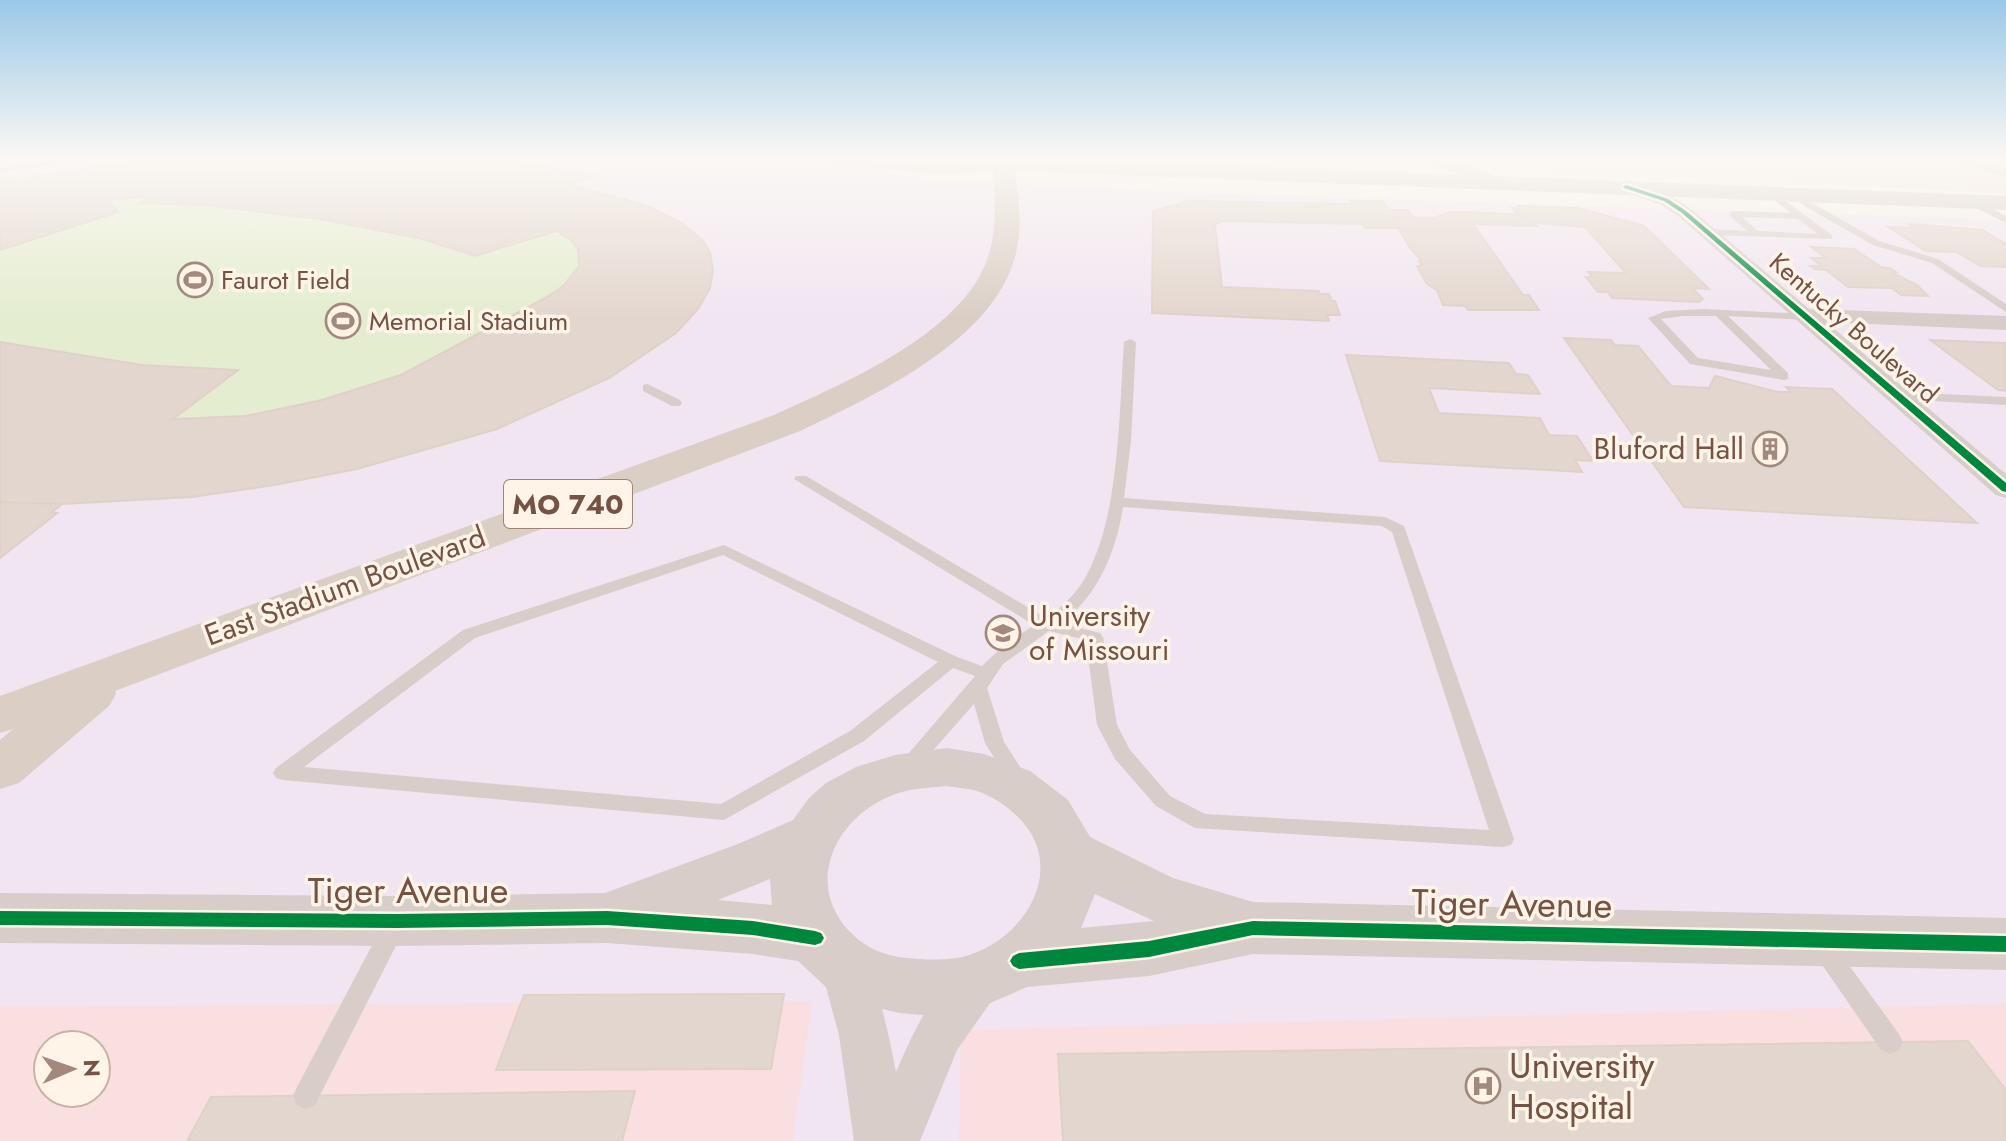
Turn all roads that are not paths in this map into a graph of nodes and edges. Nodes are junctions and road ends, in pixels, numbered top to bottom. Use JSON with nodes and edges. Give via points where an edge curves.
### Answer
{"nodes":[{"id":1,"x":1011,"y":210,"type":"edge"},
{"id":2,"x":1681,"y":210,"type":"edge"},
{"id":3,"x":1760,"y":210,"type":"edge"},
{"id":4,"x":1803,"y":210,"type":"edge"},
{"id":5,"x":1818,"y":210,"type":"edge"},
{"id":6,"x":1988,"y":210,"type":"edge"},
{"id":7,"x":1684,"y":212,"type":"joint"},
{"id":8,"x":2006,"y":220,"type":"edge"},
{"id":9,"x":1708,"y":232,"type":"junction"},
{"id":10,"x":1756,"y":234,"type":"junction"},
{"id":11,"x":2006,"y":309,"type":"edge"},
{"id":12,"x":1720,"y":314,"type":"junction"},
{"id":13,"x":1807,"y":316,"type":"junction"},
{"id":14,"x":2006,"y":323,"type":"edge"},
{"id":15,"x":1130,"y":342,"type":"dead end"},
{"id":16,"x":647,"y":388,"type":"dead end"},
{"id":17,"x":1899,"y":396,"type":"junction"},
{"id":18,"x":2006,"y":401,"type":"edge"},
{"id":19,"x":676,"y":403,"type":"dead end"},
{"id":20,"x":801,"y":479,"type":"dead end"},
{"id":21,"x":2006,"y":489,"type":"edge"},
{"id":22,"x":1117,"y":502,"type":"junction"},
{"id":23,"x":1046,"y":625,"type":"junction"},
{"id":24,"x":951,"y":661,"type":"junction"},
{"id":25,"x":126,"y":666,"type":"junction"},
{"id":26,"x":981,"y":680,"type":"junction"},
{"id":27,"x":0,"y":715,"type":"edge"},
{"id":28,"x":0,"y":769,"type":"edge"},
{"id":29,"x":904,"y":771,"type":"junction"},
{"id":30,"x":1025,"y":792,"type":"junction"},
{"id":31,"x":810,"y":836,"type":"junction"},
{"id":32,"x":1069,"y":853,"type":"junction"},
{"id":33,"x":0,"y":918,"type":"edge"},
{"id":34,"x":607,"y":918,"type":"junction"},
{"id":35,"x":397,"y":921,"type":"junction"},
{"id":36,"x":1253,"y":928,"type":"junction"},
{"id":37,"x":1818,"y":940,"type":"junction"},
{"id":38,"x":2006,"y":944,"type":"edge"},
{"id":39,"x":830,"y":952,"type":"junction"},
{"id":40,"x":999,"y":971,"type":"junction"},
{"id":41,"x":1890,"y":1042,"type":"dead end"},
{"id":42,"x":306,"y":1096,"type":"dead end"},
{"id":43,"x":881,"y":1141,"type":"edge"},
{"id":44,"x":893,"y":1141,"type":"edge"}],
"edges":[{"from":1,"to":25,"type":"main road","name":"East Stadium Boulevard","number":"MO 740","via":[[1000,264],[976,302],[912,356],[833,401],[787,423]]},
{"from":2,"to":7,"type":"street","name":"Kentucky Boulevard"},
{"from":3,"to":10,"type":"lane","via":[[1733,214]]},
{"from":4,"to":10,"type":"lane","via":[[1829,237]]},
{"from":5,"to":11,"type":"lane","via":[[1876,243],[1935,261]]},
{"from":6,"to":8,"type":"lane"},
{"from":7,"to":9,"type":"street","name":"Kentucky Boulevard"},
{"from":9,"to":10,"type":"lane"},
{"from":9,"to":13,"type":"street","name":"Kentucky Boulevard"},
{"from":12,"to":12,"type":"lane","via":[[1763,355],[1784,376],[1694,361],[1654,318],[1664,313]]},
{"from":12,"to":13,"type":"lane"},
{"from":13,"to":14,"type":"street"},
{"from":13,"to":17,"type":"street","name":"Kentucky Boulevard"},
{"from":15,"to":22,"type":"lane"},
{"from":16,"to":19,"type":"lane"},
{"from":17,"to":18,"type":"lane"},
{"from":17,"to":21,"type":"street","name":"Kentucky Boulevard"},
{"from":20,"to":23,"type":"lane"},
{"from":22,"to":23,"type":"lane","via":[[1098,574],[1076,602]]},
{"from":22,"to":23,"type":"lane","via":[[1385,522],[1399,529],[1503,839],[1202,822],[1163,801],[1122,754],[1107,725],[1094,637]]},
{"from":23,"to":26,"type":"lane","via":[[1014,645]]},
{"from":24,"to":24,"type":"lane","via":[[857,736],[724,812],[283,773],[469,634],[724,550]]},
{"from":24,"to":26,"type":"lane"},
{"from":25,"to":27,"type":"main road","name":"East Stadium Boulevard","number":"MO 740"},
{"from":25,"to":28,"type":"main road"},
{"from":26,"to":29,"type":"lane"},
{"from":26,"to":30,"type":"lane","via":[[995,743]]},
{"from":29,"to":30,"type":"street","via":[[947,767],[989,774]]},
{"from":29,"to":31,"type":"street","via":[[864,786],[833,807]]},
{"from":30,"to":32,"type":"street","via":[[1053,818]]},
{"from":31,"to":34,"type":"street","name":"Tiger Avenue"},
{"from":31,"to":39,"type":"street","via":[[798,869],[799,904]]},
{"from":32,"to":36,"type":"street","name":"Tiger Avenue","via":[[1157,898]]},
{"from":32,"to":40,"type":"street","via":[[1069,891],[1052,929]]},
{"from":33,"to":35,"type":"street","name":"Tiger Avenue"},
{"from":34,"to":35,"type":"street","name":"Tiger Avenue"},
{"from":34,"to":39,"type":"street","name":"Tiger Avenue","via":[[753,928]]},
{"from":35,"to":42,"type":"lane"},
{"from":36,"to":37,"type":"street","name":"Tiger Avenue"},
{"from":36,"to":40,"type":"street","name":"Tiger Avenue"},
{"from":37,"to":38,"type":"street","name":"Tiger Avenue"},
{"from":37,"to":41,"type":"lane"},
{"from":39,"to":40,"type":"street","via":[[885,984],[931,989]]},
{"from":39,"to":43,"type":"street","via":[[864,1035]]},
{"from":40,"to":44,"type":"street","via":[[937,1036]]}]}
